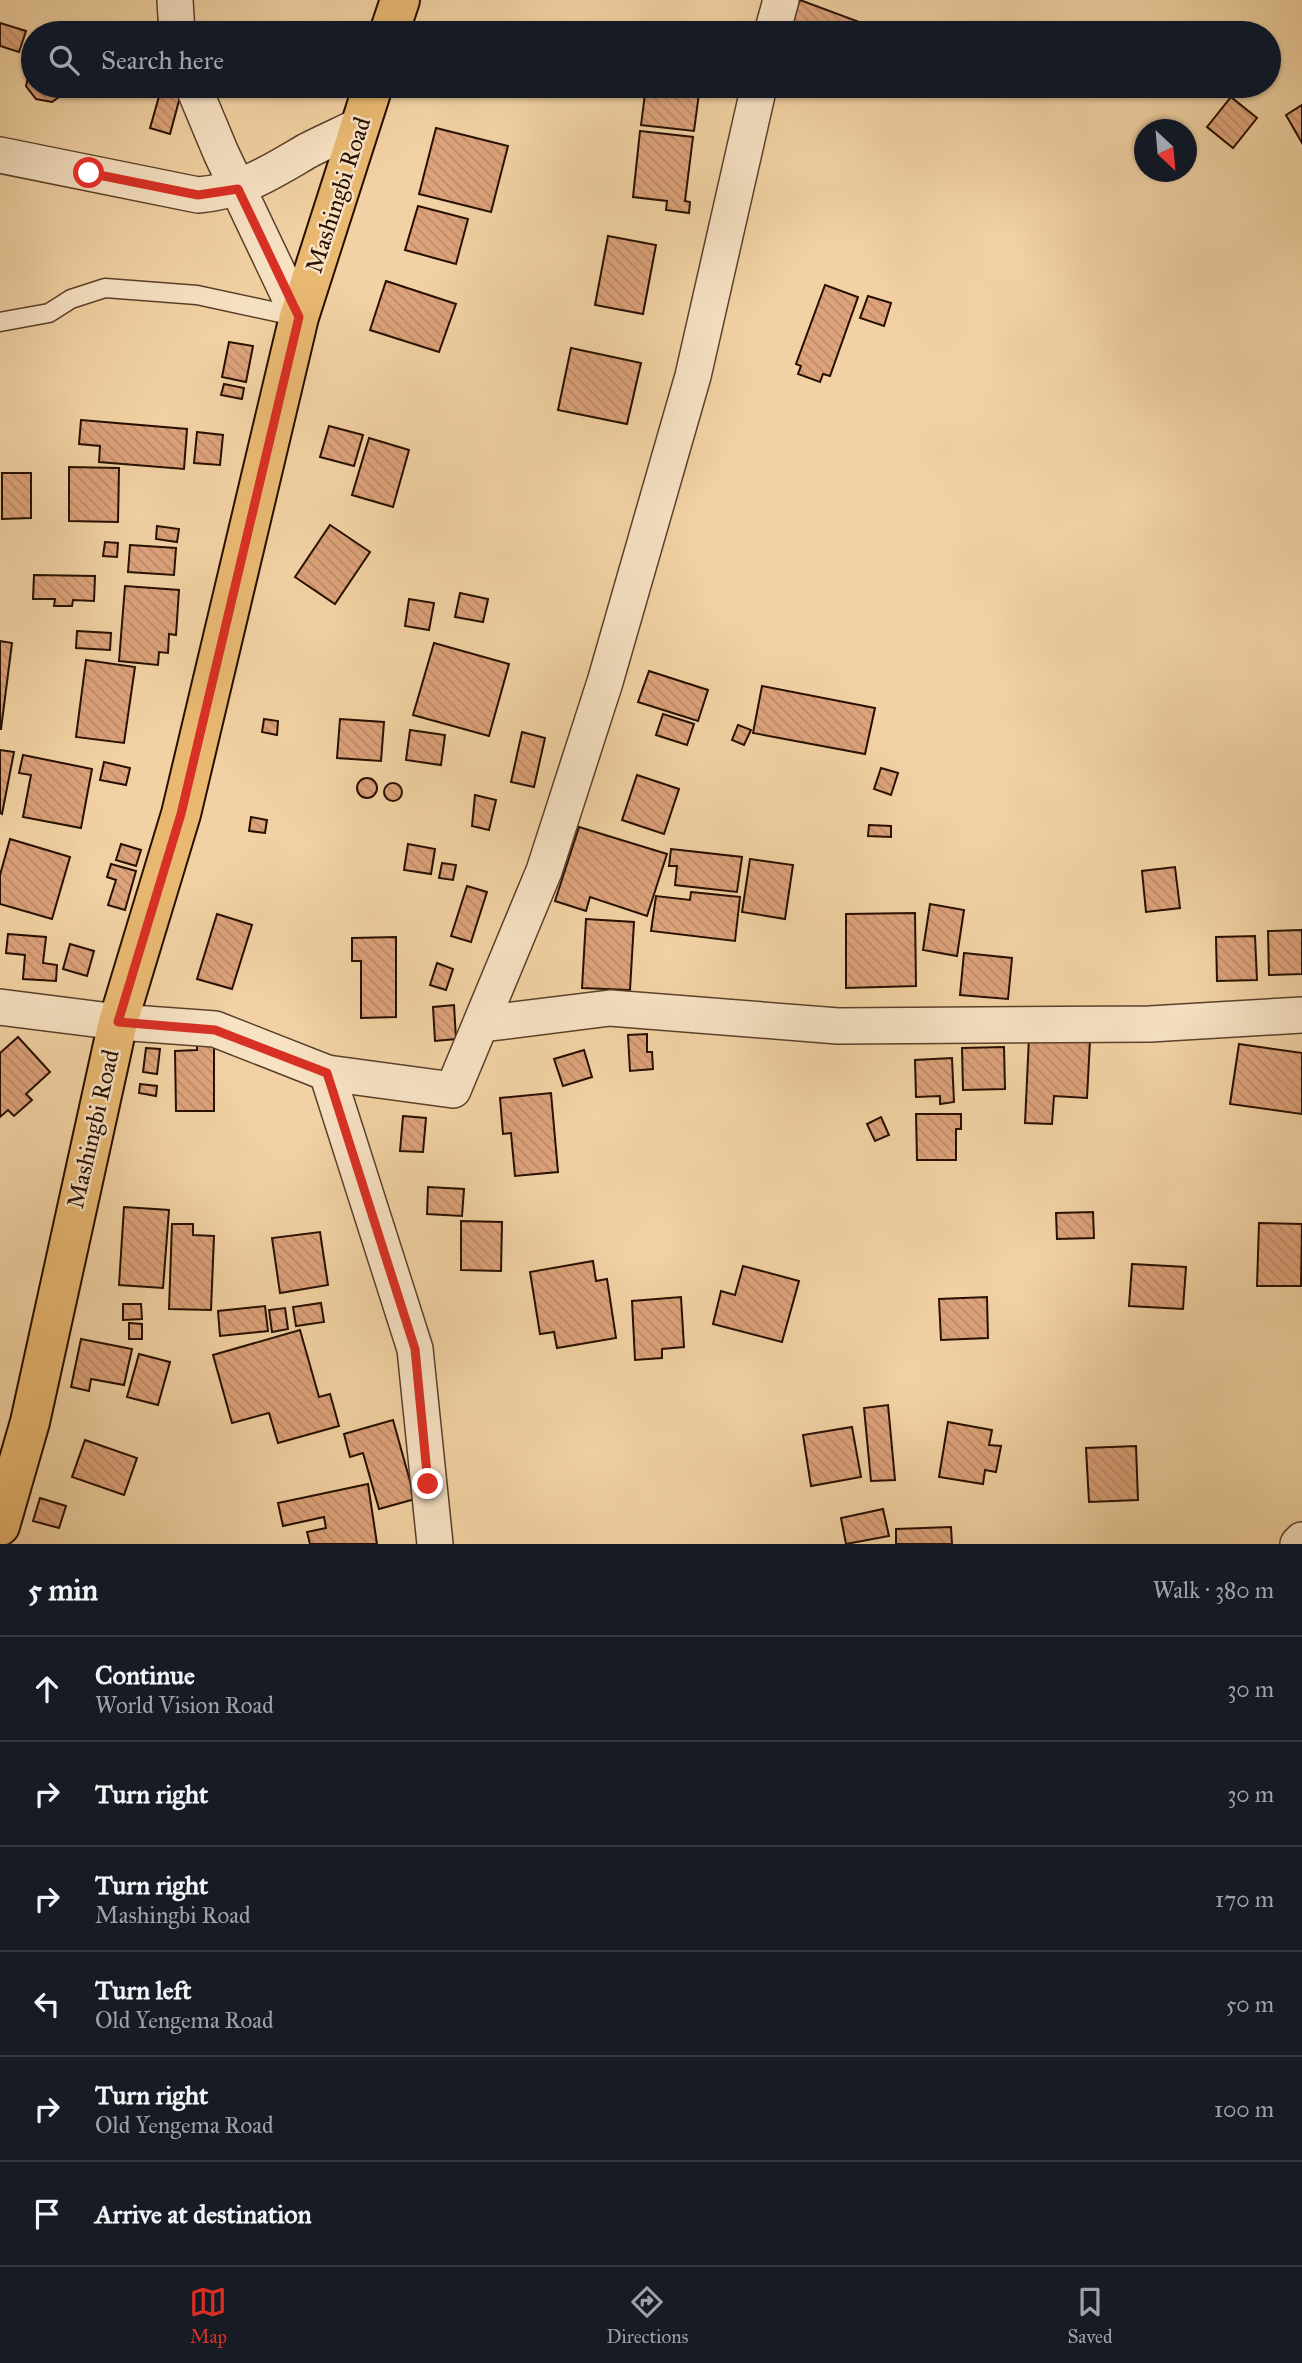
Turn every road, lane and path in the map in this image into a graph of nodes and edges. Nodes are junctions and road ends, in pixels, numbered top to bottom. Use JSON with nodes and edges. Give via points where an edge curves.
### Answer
{"nodes":[{"id":1,"x":176,"y":0,"type":"edge"},
{"id":2,"x":400,"y":0,"type":"edge"},
{"id":3,"x":781,"y":0,"type":"edge"},
{"id":4,"x":177,"y":21,"type":"edge"},
{"id":5,"x":393,"y":21,"type":"edge"},
{"id":6,"x":775,"y":21,"type":"edge"},
{"id":7,"x":198,"y":98,"type":"edge"},
{"id":8,"x":369,"y":98,"type":"edge"},
{"id":9,"x":756,"y":98,"type":"edge"},
{"id":10,"x":361,"y":125,"type":"junction"},
{"id":11,"x":0,"y":155,"type":"edge"},
{"id":12,"x":238,"y":189,"type":"junction"},
{"id":13,"x":299,"y":317,"type":"junction"},
{"id":14,"x":0,"y":321,"type":"edge"},
{"id":15,"x":0,"y":1007,"type":"edge"},
{"id":16,"x":1302,"y":1015,"type":"edge"},
{"id":17,"x":118,"y":1022,"type":"junction"},
{"id":18,"x":482,"y":1024,"type":"junction"},
{"id":19,"x":327,"y":1073,"type":"junction"},
{"id":20,"x":0,"y":1526,"type":"edge"},
{"id":21,"x":1302,"y":1540,"type":"edge"},
{"id":22,"x":435,"y":1544,"type":"edge"},
{"id":23,"x":1298,"y":1544,"type":"edge"}],
"edges":[{"from":1,"to":4,"type":"street"},
{"from":2,"to":5,"type":"main road"},
{"from":3,"to":6,"type":"street"},
{"from":7,"to":12,"type":"street"},
{"from":8,"to":10,"type":"main road","name":"Mashingbi Road"},
{"from":9,"to":18,"type":"street","via":[[693,376],[605,682],[544,872]]},
{"from":10,"to":12,"type":"street"},
{"from":10,"to":13,"type":"main road","name":"Mashingbi Road"},
{"from":11,"to":12,"type":"street","via":[[198,195]]},
{"from":12,"to":13,"type":"street"},
{"from":13,"to":14,"type":"lane","via":[[197,295],[105,288],[71,299],[49,313]]},
{"from":13,"to":17,"type":"main road","name":"Mashingbi Road","via":[[181,814]]},
{"from":15,"to":17,"type":"street"},
{"from":16,"to":18,"type":"street","via":[[1150,1024],[838,1026],[610,1007]]},
{"from":17,"to":19,"type":"street","via":[[215,1030]]},
{"from":17,"to":20,"type":"main road","name":"Mashingbi Road","via":[[30,1422]]},
{"from":18,"to":19,"type":"street","via":[[453,1090]]},
{"from":19,"to":22,"type":"street","via":[[415,1349]]},
{"from":21,"to":23,"type":"street"}]}
